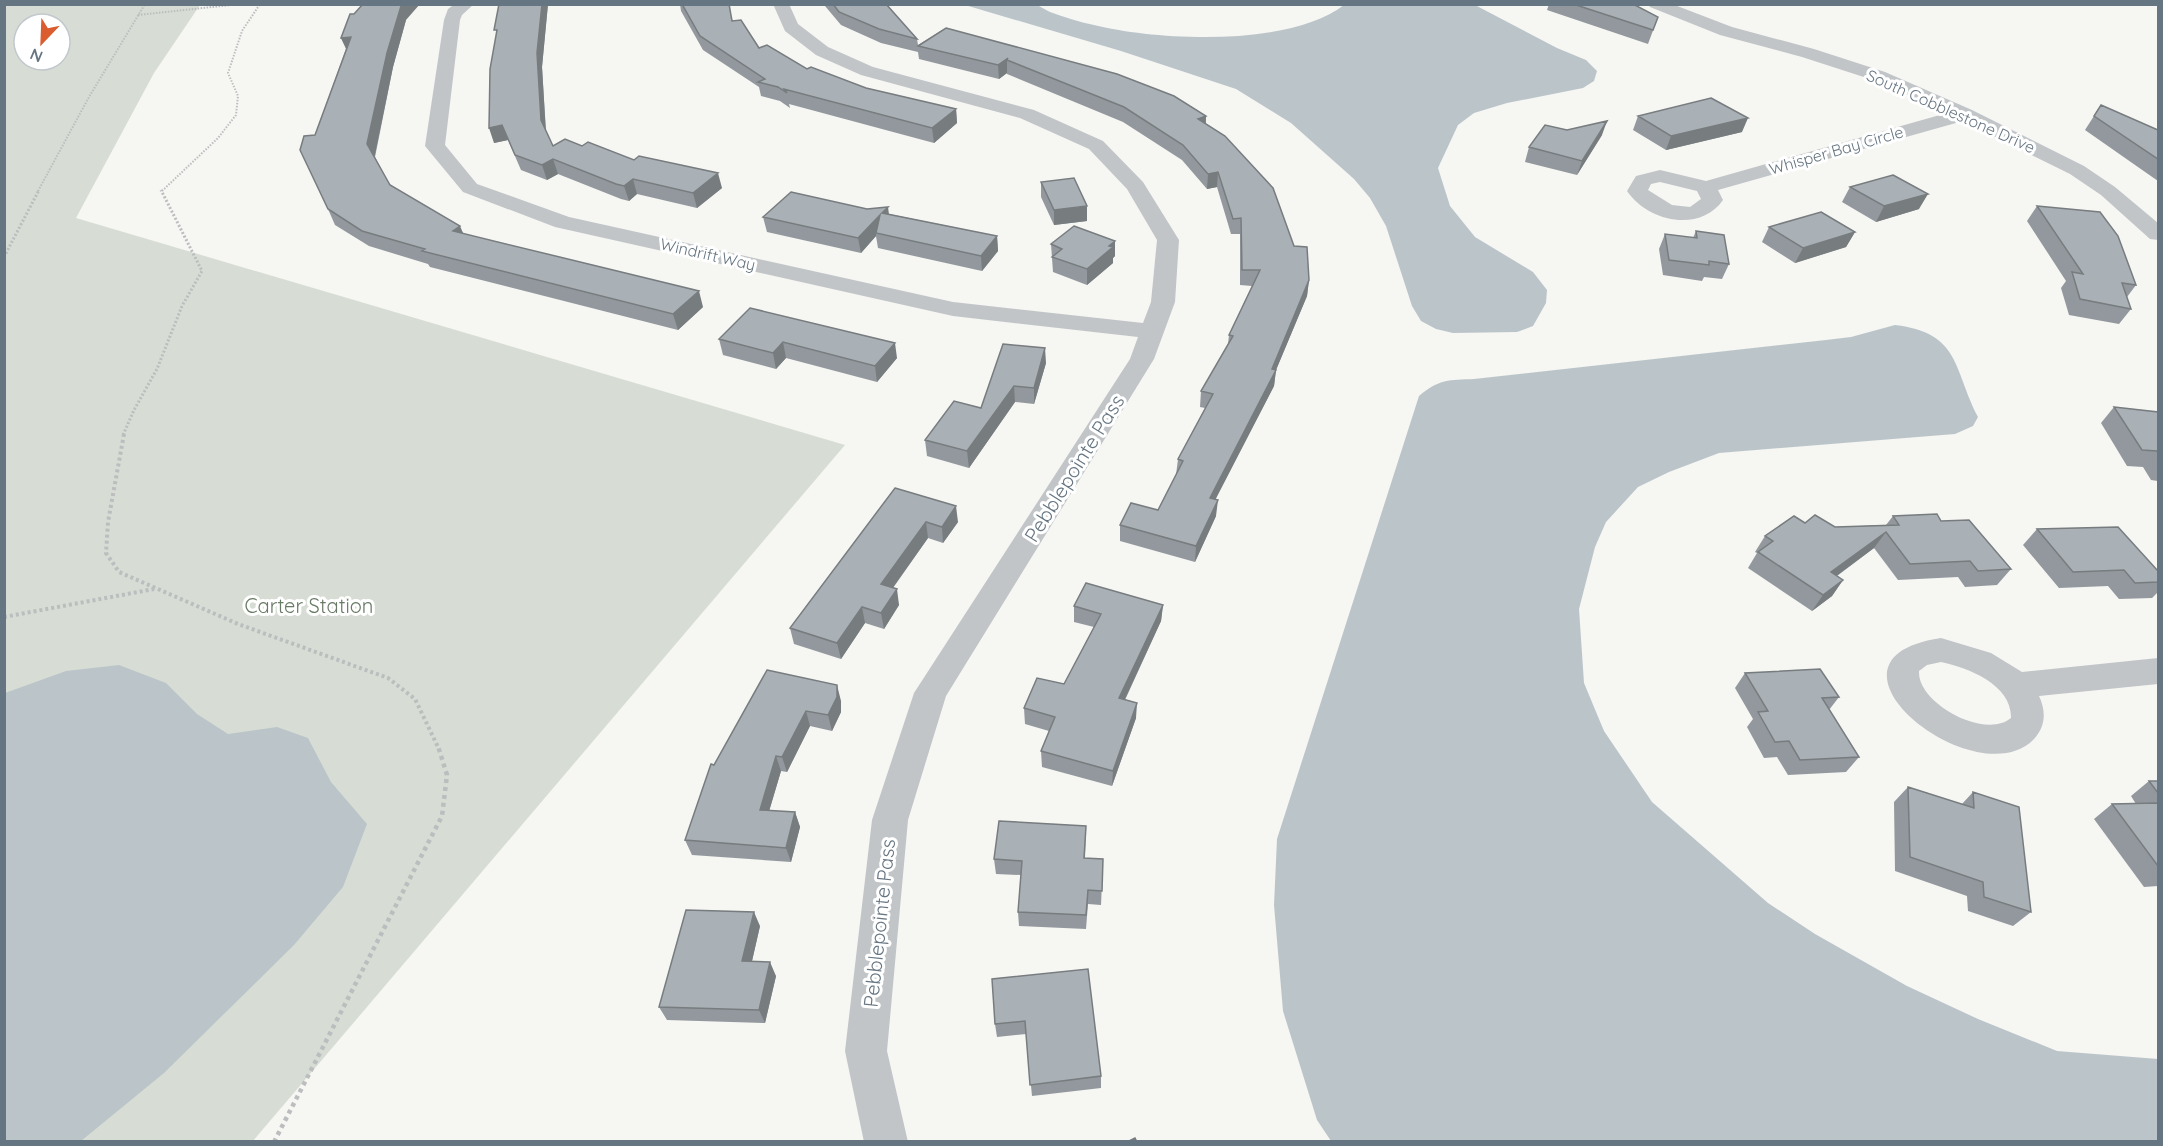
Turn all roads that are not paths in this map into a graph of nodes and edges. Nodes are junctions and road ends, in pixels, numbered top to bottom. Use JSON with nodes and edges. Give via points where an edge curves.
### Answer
{"nodes":[{"id":1,"x":466,"y":4,"type":"edge"},
{"id":2,"x":781,"y":4,"type":"edge"},
{"id":3,"x":1656,"y":4,"type":"edge"},
{"id":4,"x":1965,"y":114,"type":"junction"},
{"id":5,"x":1707,"y":187,"type":"dead end"},
{"id":6,"x":2158,"y":234,"type":"edge"},
{"id":7,"x":1153,"y":331,"type":"junction"},
{"id":8,"x":2158,"y":671,"type":"edge"},
{"id":9,"x":2014,"y":686,"type":"dead end"},
{"id":10,"x":886,"y":1142,"type":"edge"}],
"edges":[{"from":1,"to":7,"type":"street","name":"Windrift Way","via":[[454,13],[452,20],[435,146],[470,188],[563,222],[953,309]]},
{"from":2,"to":7,"type":"street","name":"Pebblepointe Pass","via":[[791,27],[822,51],[867,71],[1027,114],[1096,145],[1136,186],[1168,240],[1164,302]]},
{"from":3,"to":4,"type":"street","name":"South Cobblestone Drive","via":[[1726,31],[1880,76]]},
{"from":4,"to":5,"type":"street","name":"Whisper Bay Circle"},
{"from":4,"to":6,"type":"street","name":"South Cobblestone Drive","via":[[2077,170]]},
{"from":7,"to":10,"type":"street","name":"Pebblepointe Pass","via":[[1142,359],[930,693],[890,820],[866,1051]]},
{"from":8,"to":9,"type":"street"}]}
